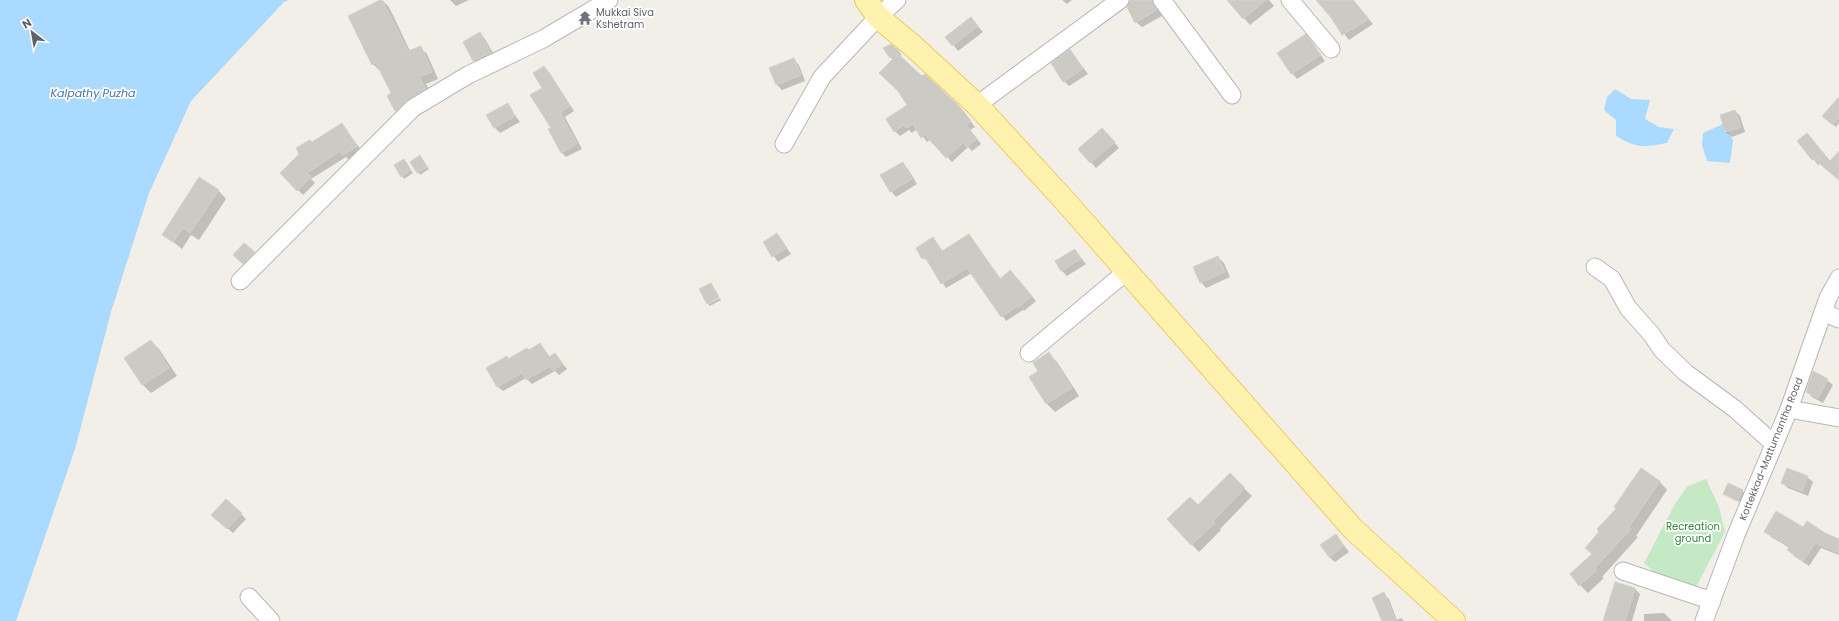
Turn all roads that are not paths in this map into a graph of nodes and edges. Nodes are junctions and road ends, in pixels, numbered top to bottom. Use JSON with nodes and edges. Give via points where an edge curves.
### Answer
{"nodes":[{"id":1,"x":609,"y":0,"type":"edge"},
{"id":2,"x":897,"y":0,"type":"edge"},
{"id":3,"x":1120,"y":0,"type":"edge"},
{"id":4,"x":1162,"y":0,"type":"edge"},
{"id":5,"x":1290,"y":0,"type":"edge"},
{"id":6,"x":872,"y":9,"type":"edge"},
{"id":7,"x":1331,"y":49,"type":"dead end"},
{"id":8,"x":1232,"y":95,"type":"dead end"},
{"id":9,"x":976,"y":106,"type":"junction"},
{"id":10,"x":784,"y":144,"type":"dead end"},
{"id":11,"x":1595,"y":267,"type":"dead end"},
{"id":12,"x":1127,"y":271,"type":"junction"},
{"id":13,"x":1839,"y":278,"type":"edge"},
{"id":14,"x":240,"y":281,"type":"dead end"},
{"id":15,"x":1823,"y":312,"type":"junction"},
{"id":16,"x":1839,"y":320,"type":"edge"},
{"id":17,"x":1029,"y":353,"type":"dead end"},
{"id":18,"x":1789,"y":409,"type":"junction"},
{"id":19,"x":1839,"y":418,"type":"edge"},
{"id":20,"x":1774,"y":444,"type":"junction"},
{"id":21,"x":1623,"y":571,"type":"dead end"},
{"id":22,"x":250,"y":597,"type":"dead end"},
{"id":23,"x":1712,"y":601,"type":"junction"},
{"id":24,"x":271,"y":621,"type":"edge"},
{"id":25,"x":1454,"y":621,"type":"edge"},
{"id":26,"x":1704,"y":621,"type":"edge"}],
"edges":[{"from":1,"to":14,"type":"street","via":[[543,39],[468,75],[412,108]]},
{"from":2,"to":6,"type":"street"},
{"from":3,"to":9,"type":"street"},
{"from":4,"to":8,"type":"street"},
{"from":5,"to":7,"type":"street"},
{"from":6,"to":9,"type":"main road"},
{"from":6,"to":10,"type":"street","via":[[822,77]]},
{"from":9,"to":12,"type":"main road"},
{"from":11,"to":20,"type":"street","via":[[1612,279],[1628,308],[1662,350],[1686,373],[1735,409]]},
{"from":12,"to":17,"type":"street"},
{"from":12,"to":25,"type":"main road","via":[[1353,529]]},
{"from":13,"to":15,"type":"street","name":"Kottekkad-Mattumantha Road"},
{"from":15,"to":16,"type":"street"},
{"from":15,"to":18,"type":"street","name":"Kottekkad-Mattumantha Road"},
{"from":18,"to":19,"type":"street"},
{"from":18,"to":20,"type":"street","name":"Kottekkad-Mattumantha Road"},
{"from":20,"to":23,"type":"street","name":"Kottekkad-Mattumantha Road"},
{"from":21,"to":23,"type":"street"},
{"from":22,"to":24,"type":"street"},
{"from":23,"to":26,"type":"street","name":"Kottekkad-Mattumantha Road"}]}
